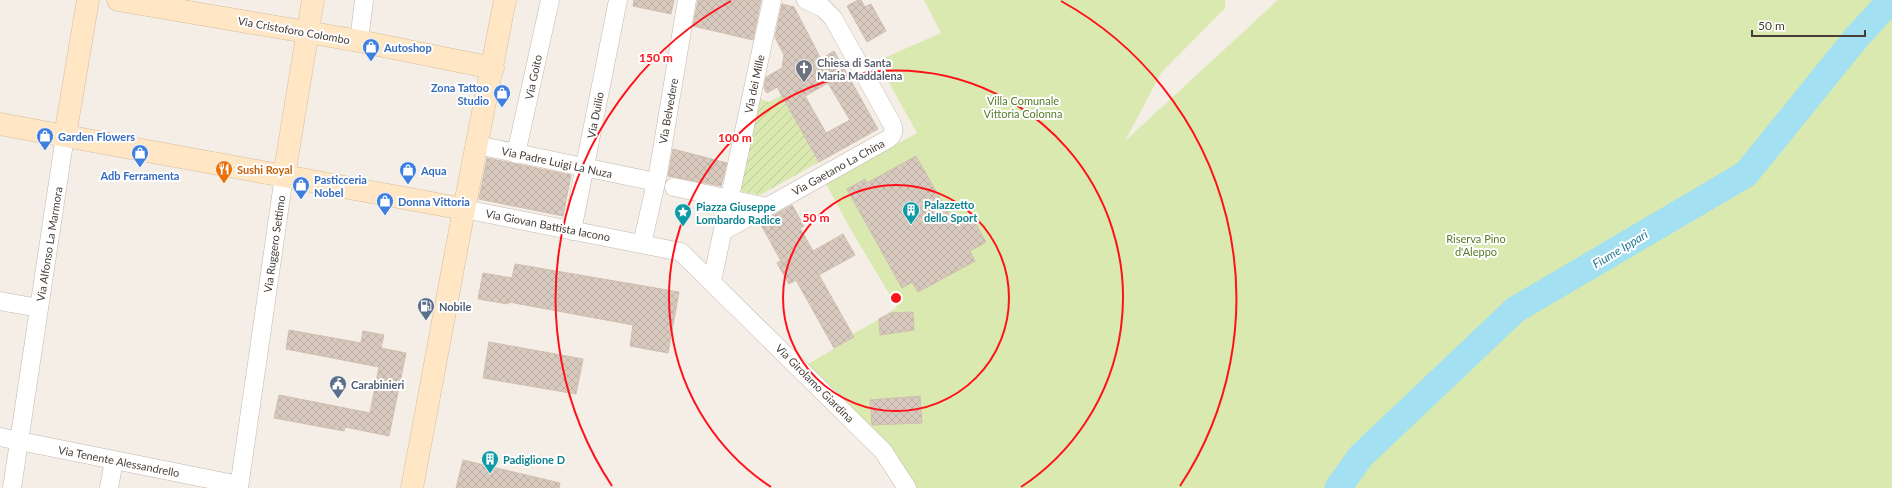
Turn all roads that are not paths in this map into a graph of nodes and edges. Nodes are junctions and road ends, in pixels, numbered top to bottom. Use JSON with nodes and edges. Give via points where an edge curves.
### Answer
{"nodes":[{"id":1,"x":88,"y":0,"type":"edge"},
{"id":2,"x":118,"y":0,"type":"edge"},
{"id":3,"x":313,"y":0,"type":"edge"},
{"id":4,"x":364,"y":0,"type":"edge"},
{"id":5,"x":505,"y":0,"type":"edge"},
{"id":6,"x":550,"y":0,"type":"edge"},
{"id":7,"x":618,"y":0,"type":"edge"},
{"id":8,"x":687,"y":0,"type":"edge"},
{"id":9,"x":772,"y":0,"type":"edge"},
{"id":10,"x":806,"y":0,"type":"edge"},
{"id":11,"x":308,"y":33,"type":"junction"},
{"id":12,"x":359,"y":41,"type":"junction"},
{"id":13,"x":493,"y":68,"type":"junction"},
{"id":14,"x":0,"y":124,"type":"edge"},
{"id":15,"x":65,"y":136,"type":"junction"},
{"id":16,"x":477,"y":145,"type":"junction"},
{"id":17,"x":516,"y":154,"type":"junction"},
{"id":18,"x":584,"y":168,"type":"junction"},
{"id":19,"x":284,"y":176,"type":"junction"},
{"id":20,"x":657,"y":178,"type":"junction"},
{"id":21,"x":674,"y":187,"type":"dead end"},
{"id":22,"x":734,"y":197,"type":"junction"},
{"id":23,"x":767,"y":207,"type":"junction"},
{"id":24,"x":464,"y":209,"type":"junction"},
{"id":25,"x":572,"y":231,"type":"junction"},
{"id":26,"x":723,"y":231,"type":"junction"},
{"id":27,"x":642,"y":244,"type":"junction"},
{"id":28,"x":714,"y":283,"type":"junction"},
{"id":29,"x":0,"y":300,"type":"edge"},
{"id":30,"x":39,"y":308,"type":"junction"},
{"id":31,"x":0,"y":437,"type":"edge"},
{"id":32,"x":18,"y":441,"type":"junction"},
{"id":33,"x":114,"y":460,"type":"junction"},
{"id":34,"x":239,"y":486,"type":"edge"},
{"id":35,"x":12,"y":488,"type":"edge"},
{"id":36,"x":109,"y":488,"type":"edge"},
{"id":37,"x":412,"y":488,"type":"edge"},
{"id":38,"x":907,"y":488,"type":"edge"}],
"edges":[{"from":1,"to":15,"type":"main road","name":"Via Alfonso La Marmora"},
{"from":2,"to":11,"type":"main road","name":"Via Cristoforo Colombo"},
{"from":3,"to":11,"type":"main road","name":"Via Ruggero Settimo"},
{"from":4,"to":12,"type":"street"},
{"from":5,"to":13,"type":"main road"},
{"from":6,"to":17,"type":"street","name":"Via Goito"},
{"from":7,"to":18,"type":"street","name":"Via Duilio"},
{"from":8,"to":20,"type":"street","name":"Via Belvedere"},
{"from":9,"to":22,"type":"street","name":"Via dei Mille"},
{"from":10,"to":23,"type":"street","name":"Via Gaetano La China","via":[[823,8],[833,18],[892,124],[893,132],[888,139]]},
{"from":11,"to":12,"type":"main road","name":"Via Cristoforo Colombo"},
{"from":11,"to":19,"type":"main road","name":"Via Ruggero Settimo"},
{"from":12,"to":13,"type":"main road","name":"Via Cristoforo Colombo"},
{"from":13,"to":16,"type":"main road"},
{"from":14,"to":15,"type":"main road","name":"Via Giovan Battista Iacono"},
{"from":15,"to":19,"type":"main road","name":"Via Giovan Battista Iacono"},
{"from":15,"to":30,"type":"street","name":"Via Alfonso La Marmora"},
{"from":16,"to":17,"type":"street","name":"Via Padre Luigi La Nuza"},
{"from":16,"to":24,"type":"main road"},
{"from":17,"to":18,"type":"street","name":"Via Padre Luigi La Nuza"},
{"from":18,"to":20,"type":"street","name":"Via Padre Luigi La Nuza","via":[[637,178]]},
{"from":18,"to":25,"type":"street","name":"Via Duilio"},
{"from":19,"to":24,"type":"main road","name":"Via Giovan Battista Iacono"},
{"from":19,"to":34,"type":"street","name":"Via Ruggero Settimo"},
{"from":20,"to":27,"type":"street","name":"Via Belvedere"},
{"from":21,"to":22,"type":"street"},
{"from":22,"to":23,"type":"street"},
{"from":22,"to":26,"type":"street","name":"Via dei Mille"},
{"from":23,"to":26,"type":"street"},
{"from":24,"to":25,"type":"street","name":"Via Giovan Battista Iacono"},
{"from":24,"to":37,"type":"main road"},
{"from":25,"to":27,"type":"street","name":"Via Giovan Battista Iacono"},
{"from":26,"to":28,"type":"street","name":"Via dei Mille"},
{"from":27,"to":28,"type":"street","name":"Via Girolamo Giardina","via":[[681,252]]},
{"from":28,"to":38,"type":"street","name":"Via Girolamo Giardina","via":[[883,451]]},
{"from":29,"to":30,"type":"street"},
{"from":30,"to":32,"type":"street","name":"Via Alfonso La Marmora"},
{"from":31,"to":32,"type":"street","name":"Via Tenente Alessandrello"},
{"from":32,"to":33,"type":"street","name":"Via Tenente Alessandrello"},
{"from":32,"to":35,"type":"street","name":"Via Alfonso La Marmora"},
{"from":33,"to":34,"type":"street","name":"Via Tenente Alessandrello"},
{"from":33,"to":36,"type":"street"}]}
